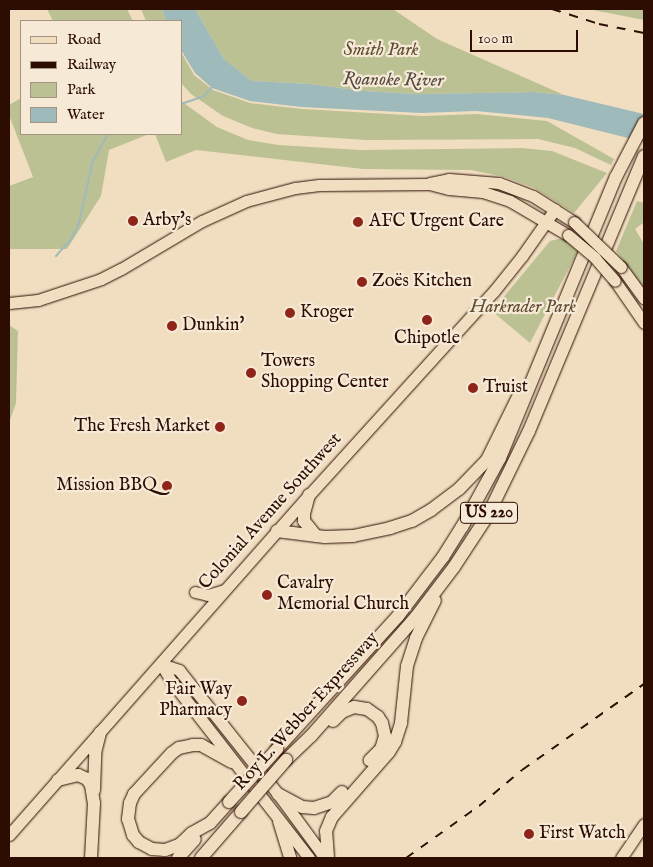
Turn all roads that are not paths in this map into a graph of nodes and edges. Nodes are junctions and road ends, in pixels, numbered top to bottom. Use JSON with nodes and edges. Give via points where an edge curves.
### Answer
{"nodes":[{"id":1,"x":644,"y":123,"type":"edge"},
{"id":2,"x":644,"y":156,"type":"edge"},
{"id":3,"x":429,"y":184,"type":"junction"},
{"id":4,"x":555,"y":209,"type":"junction"},
{"id":5,"x":547,"y":221,"type":"junction"},
{"id":6,"x":644,"y":299,"type":"edge"},
{"id":7,"x":9,"y":303,"type":"edge"},
{"id":8,"x":644,"y":323,"type":"edge"},
{"id":9,"x":543,"y":351,"type":"junction"},
{"id":10,"x":309,"y":495,"type":"junction"},
{"id":11,"x":277,"y":531,"type":"junction"},
{"id":12,"x":316,"y":536,"type":"junction"},
{"id":13,"x":438,"y":587,"type":"junction"},
{"id":14,"x":226,"y":589,"type":"junction"},
{"id":15,"x":199,"y":619,"type":"junction"},
{"id":16,"x":161,"y":664,"type":"junction"},
{"id":17,"x":100,"y":733,"type":"junction"},
{"id":18,"x":311,"y":736,"type":"junction"},
{"id":19,"x":232,"y":762,"type":"junction"},
{"id":20,"x":58,"y":780,"type":"junction"},
{"id":21,"x":278,"y":794,"type":"junction"},
{"id":22,"x":94,"y":803,"type":"junction"},
{"id":23,"x":279,"y":821,"type":"junction"},
{"id":24,"x":210,"y":823,"type":"junction"},
{"id":25,"x":644,"y":824,"type":"edge"},
{"id":26,"x":9,"y":835,"type":"edge"},
{"id":27,"x":213,"y":844,"type":"junction"},
{"id":28,"x":91,"y":858,"type":"edge"},
{"id":29,"x":178,"y":858,"type":"edge"},
{"id":30,"x":201,"y":858,"type":"edge"},
{"id":31,"x":205,"y":858,"type":"edge"},
{"id":32,"x":290,"y":858,"type":"edge"},
{"id":33,"x":309,"y":858,"type":"edge"},
{"id":34,"x":326,"y":858,"type":"edge"},
{"id":35,"x":621,"y":858,"type":"edge"}],
"edges":[{"from":1,"to":9,"type":"highway","name":"Roy L. Webber Expressway","number":"US 220","via":[[616,176]]},
{"from":2,"to":13,"type":"highway","name":"Roy L. Webber Expressway","number":"US 220","via":[[513,467],[474,538]]},
{"from":3,"to":4,"type":"main road","via":[[448,179],[488,181],[523,191]]},
{"from":3,"to":5,"type":"main road","via":[[497,196]]},
{"from":3,"to":7,"type":"main road","via":[[335,184],[272,193],[222,210],[101,279],[38,300]]},
{"from":4,"to":5,"type":"main road","name":"Colonial Avenue Southwest"},
{"from":4,"to":6,"type":"main road","bridge":true,"via":[[574,222],[621,267]]},
{"from":5,"to":8,"type":"main road","bridge":true,"via":[[595,258],[615,280]]},
{"from":5,"to":10,"type":"main road","name":"Colonial Avenue Southwest","via":[[494,291]]},
{"from":9,"to":12,"type":"highway","via":[[487,460],[459,489],[412,521],[335,538]]},
{"from":9,"to":24,"type":"highway","name":"Roy L. Webber Expressway","number":"US 220","bridge":true,"via":[[500,458],[443,557],[398,616]]},
{"from":10,"to":11,"type":"main road","name":"Colonial Avenue Southwest"},
{"from":10,"to":12,"type":"highway","via":[[304,521]]},
{"from":11,"to":12,"type":"highway"},
{"from":11,"to":14,"type":"main road","name":"Colonial Avenue Southwest"},
{"from":13,"to":18,"type":"highway","name":"Roy L. Webber Expressway","number":"US 220","via":[[416,617]]},
{"from":13,"to":34,"type":"highway","via":[[407,666],[397,737],[389,752],[332,817],[326,831]]},
{"from":14,"to":15,"type":"main road","name":"Colonial Avenue Southwest"},
{"from":14,"to":15,"type":"main road","via":[[208,595],[195,592],[200,606]]},
{"from":15,"to":16,"type":"main road","name":"Colonial Avenue Southwest"},
{"from":16,"to":17,"type":"main road","name":"Colonial Avenue Southwest"},
{"from":16,"to":19,"type":"main road"},
{"from":16,"to":21,"type":"main road","via":[[179,670]]},
{"from":17,"to":20,"type":"main road","name":"Colonial Avenue Southwest"},
{"from":17,"to":22,"type":"highway","via":[[95,753]]},
{"from":18,"to":21,"type":"highway","via":[[326,730],[342,712],[360,707],[378,717],[385,736],[380,749],[332,802],[320,808],[309,808]]},
{"from":18,"to":27,"type":"highway","name":"Roy L. Webber Expressway","number":"US 220","bridge":true},
{"from":19,"to":23,"type":"main road"},
{"from":19,"to":24,"type":"highway","via":[[201,745],[178,748],[137,791],[128,811],[133,835],[145,846],[158,850],[173,848]]},
{"from":20,"to":22,"type":"highway","via":[[78,775],[87,779],[92,785]]},
{"from":20,"to":26,"type":"main road","name":"Colonial Avenue Southwest"},
{"from":21,"to":34,"type":"main road"},
{"from":22,"to":28,"type":"highway"},
{"from":23,"to":32,"type":"highway"},
{"from":23,"to":33,"type":"main road"},
{"from":24,"to":29,"type":"highway","number":"US 220"},
{"from":25,"to":35,"type":"main road"},
{"from":27,"to":30,"type":"highway","name":"Roy L. Webber Expressway","number":"US 220"},
{"from":27,"to":31,"type":"highway"}]}
